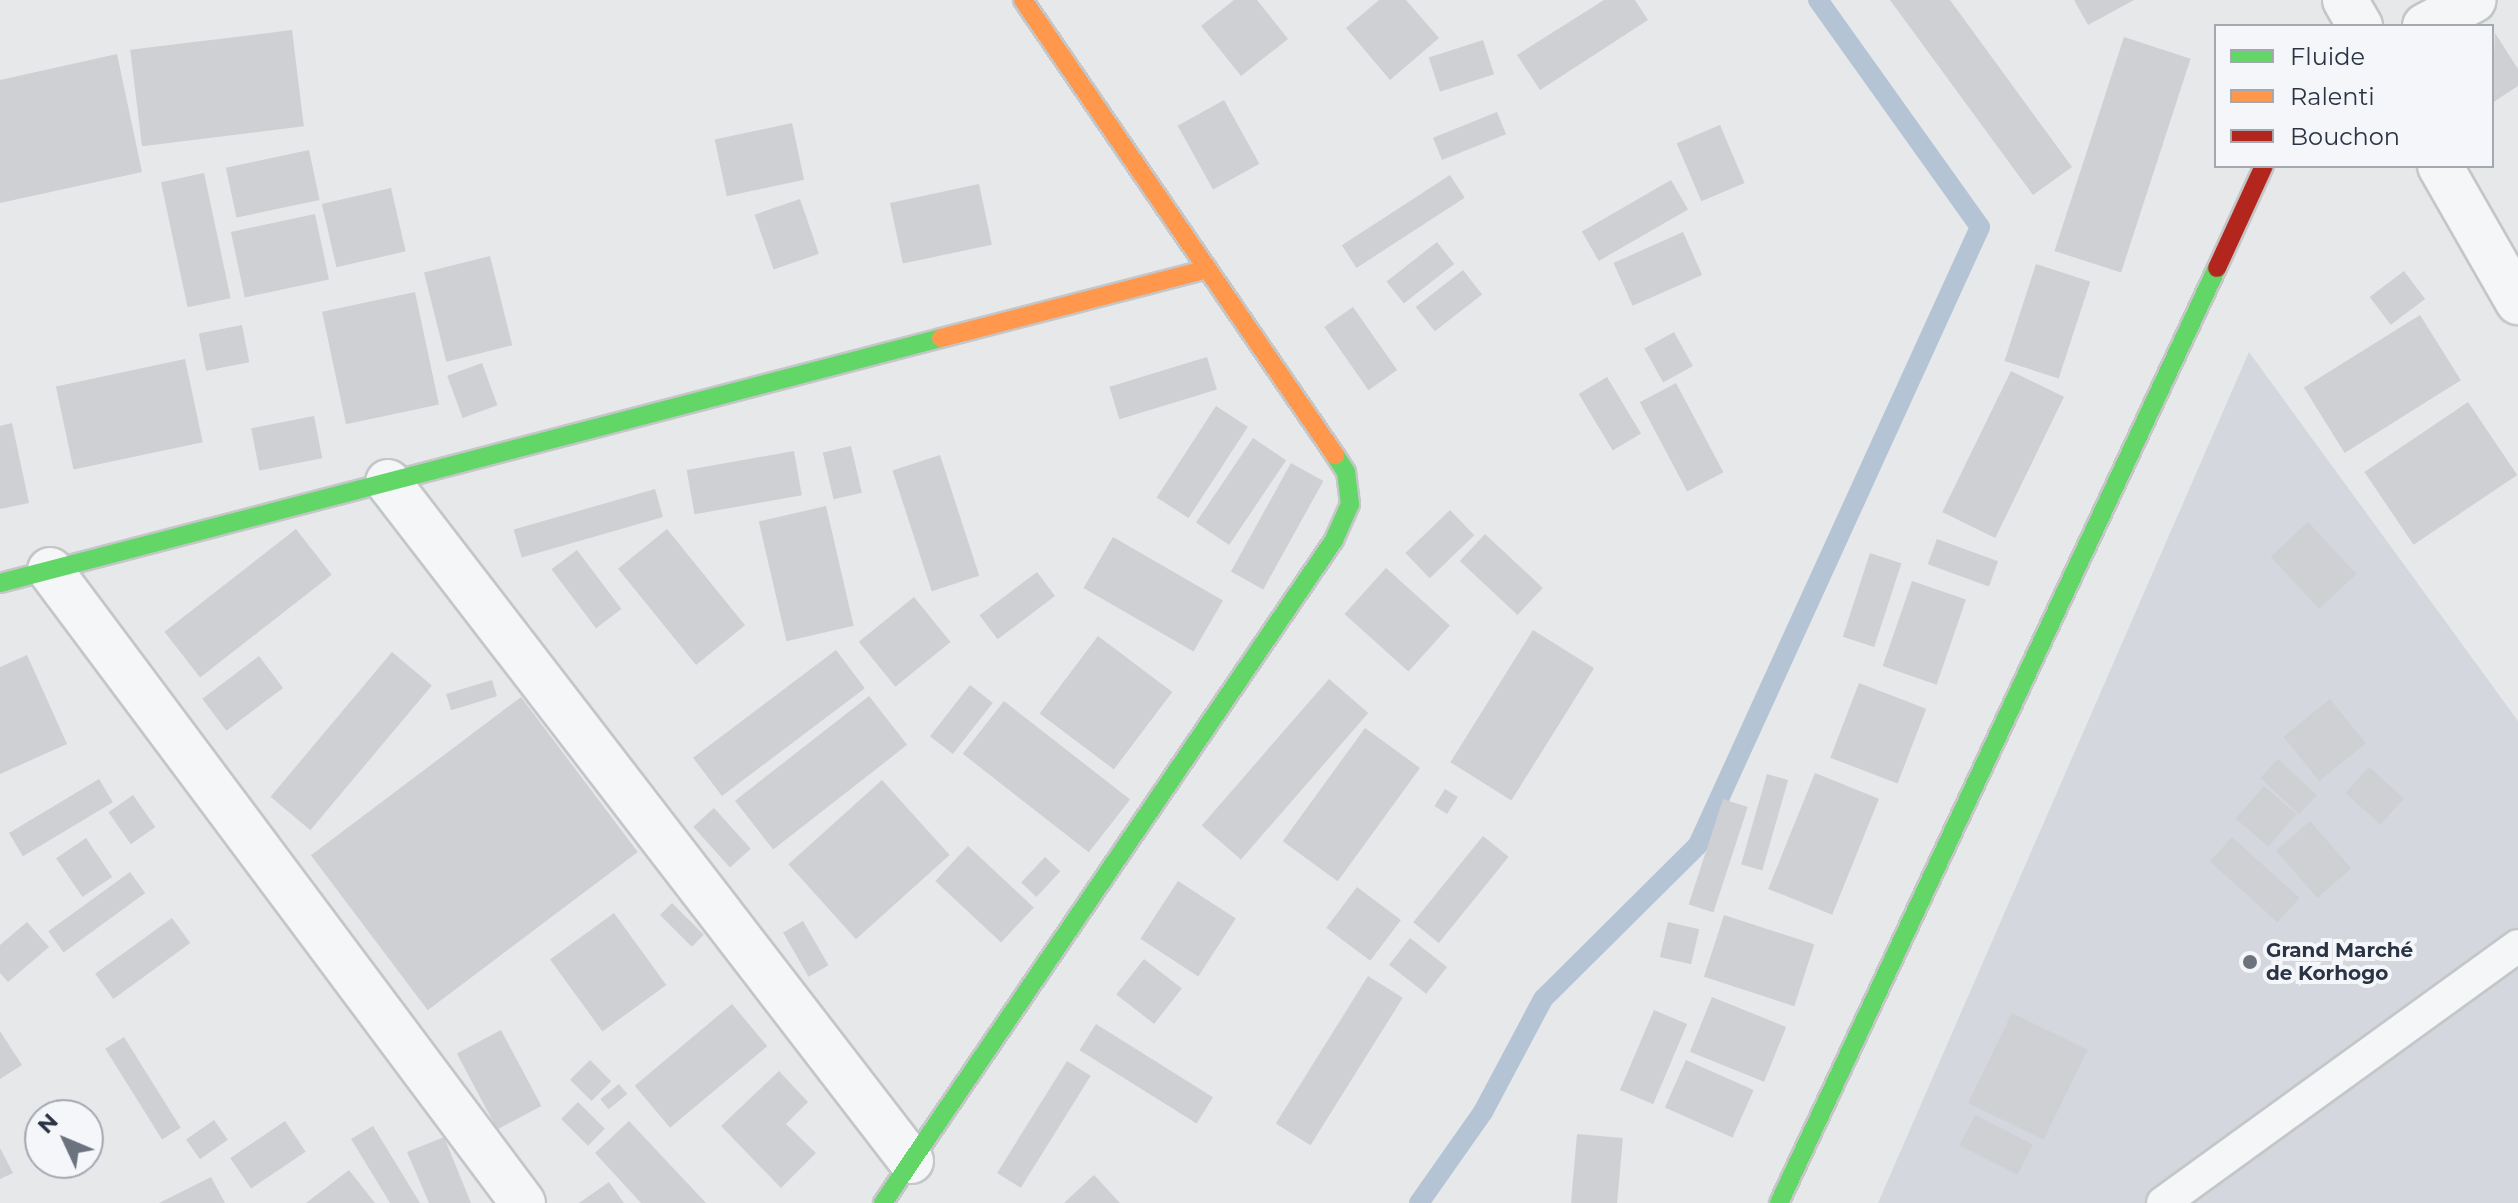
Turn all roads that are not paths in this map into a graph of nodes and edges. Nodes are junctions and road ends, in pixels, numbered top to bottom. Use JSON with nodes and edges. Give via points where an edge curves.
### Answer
{"nodes":[{"id":1,"x":1023,"y":0,"type":"edge"},
{"id":2,"x":2343,"y":0,"type":"edge"},
{"id":3,"x":2474,"y":0,"type":"edge"},
{"id":4,"x":2330,"y":24,"type":"edge"},
{"id":5,"x":2359,"y":24,"type":"edge"},
{"id":6,"x":2429,"y":24,"type":"edge"},
{"id":7,"x":2263,"y":168,"type":"edge"},
{"id":8,"x":2441,"y":168,"type":"edge"},
{"id":9,"x":1207,"y":269,"type":"junction"},
{"id":10,"x":2518,"y":302,"type":"edge"},
{"id":11,"x":388,"y":482,"type":"junction"},
{"id":12,"x":50,"y":570,"type":"junction"},
{"id":13,"x":0,"y":583,"type":"edge"},
{"id":14,"x":2518,"y":946,"type":"edge"},
{"id":15,"x":911,"y":1161,"type":"junction"},
{"id":16,"x":523,"y":1203,"type":"edge"},
{"id":17,"x":883,"y":1203,"type":"edge"},
{"id":18,"x":1779,"y":1203,"type":"edge"},
{"id":19,"x":2163,"y":1203,"type":"edge"}],
"edges":[{"from":1,"to":9,"type":"street"},
{"from":2,"to":4,"type":"street"},
{"from":2,"to":5,"type":"street"},
{"from":3,"to":6,"type":"street"},
{"from":7,"to":18,"type":"street"},
{"from":8,"to":10,"type":"street"},
{"from":9,"to":11,"type":"street"},
{"from":9,"to":15,"type":"street","via":[[1346,472],[1350,504],[1334,540]]},
{"from":11,"to":12,"type":"street"},
{"from":11,"to":15,"type":"street"},
{"from":12,"to":13,"type":"street"},
{"from":12,"to":16,"type":"street"},
{"from":14,"to":19,"type":"lane"},
{"from":15,"to":17,"type":"street"}]}
